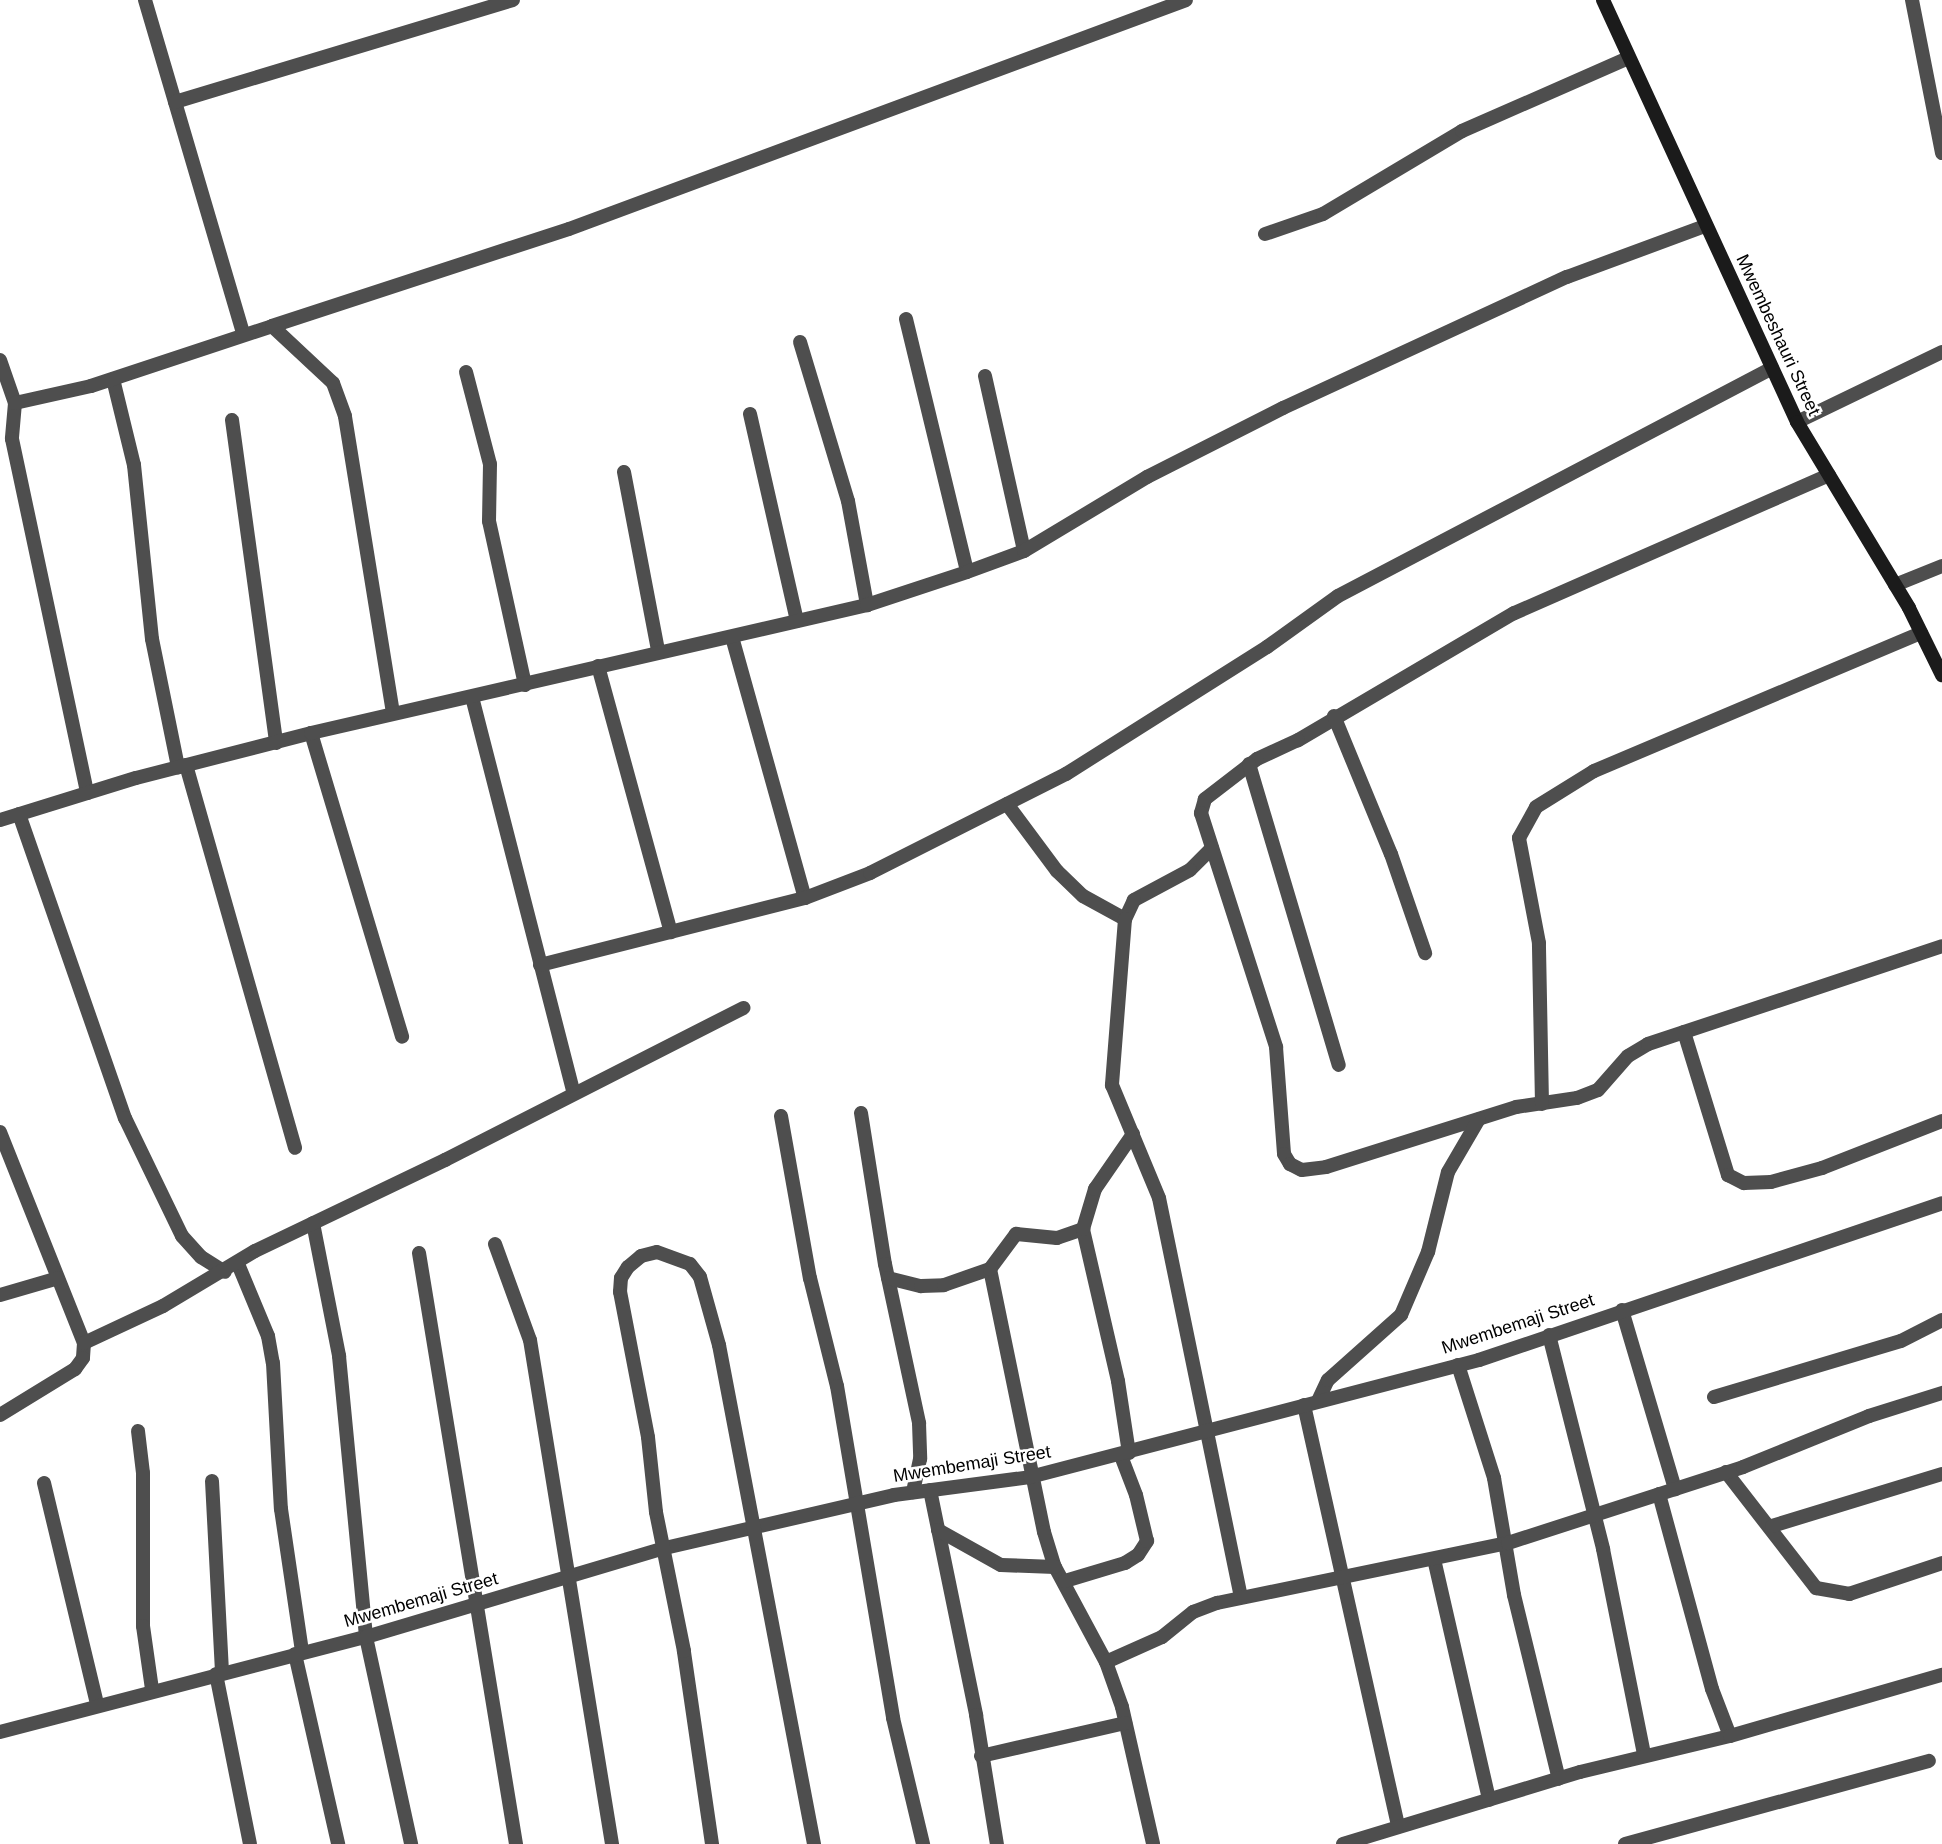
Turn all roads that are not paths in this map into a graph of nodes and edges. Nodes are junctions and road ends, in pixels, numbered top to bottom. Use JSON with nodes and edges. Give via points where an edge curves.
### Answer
{"nodes":[{"id":1,"x":145,"y":0,"type":"edge"},
{"id":2,"x":513,"y":0,"type":"edge"},
{"id":3,"x":1186,"y":0,"type":"edge"},
{"id":4,"x":1603,"y":0,"type":"edge"},
{"id":5,"x":1913,"y":0,"type":"edge"},
{"id":6,"x":1628,"y":58,"type":"junction"},
{"id":7,"x":175,"y":102,"type":"junction"},
{"id":8,"x":1942,"y":153,"type":"edge"},
{"id":9,"x":1705,"y":226,"type":"junction"},
{"id":10,"x":1265,"y":234,"type":"dead end"},
{"id":11,"x":906,"y":318,"type":"dead end"},
{"id":12,"x":272,"y":326,"type":"junction"},
{"id":13,"x":243,"y":334,"type":"junction"},
{"id":14,"x":800,"y":342,"type":"dead end"},
{"id":15,"x":1942,"y":352,"type":"edge"},
{"id":16,"x":0,"y":360,"type":"edge"},
{"id":17,"x":1772,"y":369,"type":"junction"},
{"id":18,"x":466,"y":372,"type":"dead end"},
{"id":19,"x":985,"y":376,"type":"dead end"},
{"id":20,"x":113,"y":379,"type":"junction"},
{"id":21,"x":15,"y":403,"type":"junction"},
{"id":22,"x":750,"y":414,"type":"dead end"},
{"id":23,"x":232,"y":420,"type":"dead end"},
{"id":24,"x":1797,"y":422,"type":"junction"},
{"id":25,"x":6,"y":441,"type":"edge"},
{"id":26,"x":624,"y":472,"type":"dead end"},
{"id":27,"x":1829,"y":475,"type":"junction"},
{"id":28,"x":1024,"y":551,"type":"junction"},
{"id":29,"x":1942,"y":566,"type":"edge"},
{"id":30,"x":967,"y":572,"type":"junction"},
{"id":31,"x":1895,"y":585,"type":"junction"},
{"id":32,"x":867,"y":605,"type":"junction"},
{"id":33,"x":797,"y":621,"type":"junction"},
{"id":34,"x":1921,"y":633,"type":"junction"},
{"id":35,"x":732,"y":637,"type":"junction"},
{"id":36,"x":657,"y":651,"type":"junction"},
{"id":37,"x":598,"y":666,"type":"junction"},
{"id":38,"x":1941,"y":672,"type":"edge"},
{"id":39,"x":524,"y":685,"type":"junction"},
{"id":40,"x":472,"y":697,"type":"junction"},
{"id":41,"x":394,"y":713,"type":"junction"},
{"id":42,"x":1334,"y":716,"type":"junction"},
{"id":43,"x":311,"y":733,"type":"junction"},
{"id":44,"x":276,"y":743,"type":"junction"},
{"id":45,"x":1250,"y":764,"type":"junction"},
{"id":46,"x":182,"y":766,"type":"junction"},
{"id":47,"x":87,"y":793,"type":"junction"},
{"id":48,"x":1007,"y":804,"type":"junction"},
{"id":49,"x":19,"y":814,"type":"junction"},
{"id":50,"x":0,"y":821,"type":"edge"},
{"id":51,"x":1212,"y":848,"type":"junction"},
{"id":52,"x":805,"y":898,"type":"junction"},
{"id":53,"x":1125,"y":919,"type":"junction"},
{"id":54,"x":671,"y":932,"type":"junction"},
{"id":55,"x":1942,"y":946,"type":"edge"},
{"id":56,"x":1424,"y":953,"type":"dead end"},
{"id":57,"x":540,"y":965,"type":"junction"},
{"id":58,"x":743,"y":1007,"type":"dead end"},
{"id":59,"x":1684,"y":1032,"type":"junction"},
{"id":60,"x":402,"y":1037,"type":"dead end"},
{"id":61,"x":1339,"y":1065,"type":"dead end"},
{"id":62,"x":573,"y":1091,"type":"junction"},
{"id":63,"x":1542,"y":1104,"type":"junction"},
{"id":64,"x":861,"y":1113,"type":"dead end"},
{"id":65,"x":781,"y":1116,"type":"dead end"},
{"id":66,"x":1479,"y":1119,"type":"junction"},
{"id":67,"x":1942,"y":1121,"type":"edge"},
{"id":68,"x":0,"y":1132,"type":"edge"},
{"id":69,"x":1133,"y":1134,"type":"junction"},
{"id":70,"x":295,"y":1148,"type":"dead end"},
{"id":71,"x":1942,"y":1203,"type":"edge"},
{"id":72,"x":313,"y":1223,"type":"junction"},
{"id":73,"x":1083,"y":1229,"type":"junction"},
{"id":74,"x":495,"y":1244,"type":"dead end"},
{"id":75,"x":419,"y":1253,"type":"dead end"},
{"id":76,"x":238,"y":1264,"type":"junction"},
{"id":77,"x":990,"y":1269,"type":"junction"},
{"id":78,"x":225,"y":1272,"type":"junction"},
{"id":79,"x":58,"y":1278,"type":"junction"},
{"id":80,"x":888,"y":1278,"type":"junction"},
{"id":81,"x":0,"y":1295,"type":"edge"},
{"id":82,"x":1622,"y":1310,"type":"junction"},
{"id":83,"x":1942,"y":1320,"type":"edge"},
{"id":84,"x":1549,"y":1335,"type":"junction"},
{"id":85,"x":84,"y":1343,"type":"junction"},
{"id":86,"x":1458,"y":1365,"type":"junction"},
{"id":87,"x":1942,"y":1393,"type":"edge"},
{"id":88,"x":1714,"y":1397,"type":"dead end"},
{"id":89,"x":1311,"y":1403,"type":"junction"},
{"id":90,"x":0,"y":1415,"type":"edge"},
{"id":91,"x":138,"y":1431,"type":"dead end"},
{"id":92,"x":1209,"y":1431,"type":"junction"},
{"id":93,"x":1125,"y":1455,"type":"junction"},
{"id":94,"x":1727,"y":1472,"type":"junction"},
{"id":95,"x":1942,"y":1474,"type":"edge"},
{"id":96,"x":1030,"y":1477,"type":"junction"},
{"id":97,"x":212,"y":1481,"type":"dead end"},
{"id":98,"x":44,"y":1483,"type":"dead end"},
{"id":99,"x":1675,"y":1489,"type":"junction"},
{"id":100,"x":930,"y":1490,"type":"junction"},
{"id":101,"x":913,"y":1492,"type":"junction"},
{"id":102,"x":1659,"y":1494,"type":"junction"},
{"id":103,"x":858,"y":1505,"type":"junction"},
{"id":104,"x":1594,"y":1515,"type":"junction"},
{"id":105,"x":1772,"y":1526,"type":"junction"},
{"id":106,"x":757,"y":1530,"type":"junction"},
{"id":107,"x":938,"y":1530,"type":"junction"},
{"id":108,"x":1508,"y":1543,"type":"junction"},
{"id":109,"x":665,"y":1548,"type":"junction"},
{"id":110,"x":1434,"y":1559,"type":"junction"},
{"id":111,"x":1942,"y":1563,"type":"edge"},
{"id":112,"x":1055,"y":1567,"type":"junction"},
{"id":113,"x":568,"y":1578,"type":"junction"},
{"id":114,"x":1340,"y":1579,"type":"junction"},
{"id":115,"x":1065,"y":1581,"type":"junction"},
{"id":116,"x":1241,"y":1596,"type":"junction"},
{"id":117,"x":475,"y":1605,"type":"junction"},
{"id":118,"x":366,"y":1637,"type":"junction"},
{"id":119,"x":299,"y":1653,"type":"junction"},
{"id":120,"x":1106,"y":1662,"type":"junction"},
{"id":121,"x":219,"y":1673,"type":"junction"},
{"id":122,"x":1942,"y":1675,"type":"edge"},
{"id":123,"x":152,"y":1689,"type":"junction"},
{"id":124,"x":97,"y":1703,"type":"junction"},
{"id":125,"x":1125,"y":1723,"type":"junction"},
{"id":126,"x":0,"y":1731,"type":"edge"},
{"id":127,"x":1730,"y":1736,"type":"junction"},
{"id":128,"x":1644,"y":1755,"type":"junction"},
{"id":129,"x":981,"y":1756,"type":"junction"},
{"id":130,"x":1929,"y":1761,"type":"dead end"},
{"id":131,"x":1559,"y":1779,"type":"junction"},
{"id":132,"x":1489,"y":1800,"type":"junction"},
{"id":133,"x":1398,"y":1827,"type":"junction"},
{"id":134,"x":250,"y":1844,"type":"edge"},
{"id":135,"x":338,"y":1844,"type":"edge"},
{"id":136,"x":411,"y":1844,"type":"edge"},
{"id":137,"x":516,"y":1844,"type":"edge"},
{"id":138,"x":612,"y":1844,"type":"edge"},
{"id":139,"x":712,"y":1844,"type":"edge"},
{"id":140,"x":814,"y":1844,"type":"edge"},
{"id":141,"x":923,"y":1844,"type":"edge"},
{"id":142,"x":997,"y":1844,"type":"edge"},
{"id":143,"x":1153,"y":1844,"type":"edge"},
{"id":144,"x":1343,"y":1844,"type":"edge"},
{"id":145,"x":1625,"y":1844,"type":"edge"}],
"edges":[{"from":1,"to":7,"type":"street"},
{"from":2,"to":7,"type":"street"},
{"from":3,"to":12,"type":"street","via":[[569,229]]},
{"from":4,"to":6,"type":"street","name":"Mwembeshauri Street"},
{"from":5,"to":8,"type":"street"},
{"from":6,"to":9,"type":"street","name":"Mwembeshauri Street"},
{"from":6,"to":10,"type":"street","via":[[1462,131],[1323,214]]},
{"from":7,"to":13,"type":"street"},
{"from":9,"to":17,"type":"street","name":"Mwembeshauri Street"},
{"from":9,"to":28,"type":"street","via":[[1530,293],[1283,408],[1147,477]]},
{"from":11,"to":30,"type":"street"},
{"from":12,"to":13,"type":"street"},
{"from":12,"to":41,"type":"street","via":[[333,383],[345,416]]},
{"from":13,"to":20,"type":"street"},
{"from":14,"to":32,"type":"street","via":[[848,501]]},
{"from":15,"to":24,"type":"street"},
{"from":16,"to":21,"type":"street"},
{"from":17,"to":24,"type":"street","name":"Mwembeshauri Street"},
{"from":17,"to":48,"type":"street","via":[[1338,596],[1267,647],[1066,774]]},
{"from":18,"to":39,"type":"street","via":[[490,464],[489,521]]},
{"from":19,"to":28,"type":"street"},
{"from":20,"to":21,"type":"street"},
{"from":20,"to":46,"type":"street","via":[[134,465],[152,639]]},
{"from":21,"to":25,"type":"street"},
{"from":22,"to":33,"type":"street"},
{"from":23,"to":44,"type":"street"},
{"from":24,"to":27,"type":"street","name":"Mwembeshauri Street"},
{"from":25,"to":47,"type":"street"},
{"from":26,"to":36,"type":"street"},
{"from":27,"to":31,"type":"street","name":"Mwembeshauri Street"},
{"from":27,"to":42,"type":"street","via":[[1514,613]]},
{"from":28,"to":30,"type":"street"},
{"from":29,"to":31,"type":"street"},
{"from":30,"to":32,"type":"street"},
{"from":31,"to":34,"type":"street","name":"Mwembeshauri Street"},
{"from":32,"to":33,"type":"street"},
{"from":33,"to":35,"type":"street"},
{"from":34,"to":38,"type":"street","name":"Mwembeshauri Street"},
{"from":34,"to":63,"type":"street","via":[[1594,771],[1536,807],[1519,838],[1539,943]]},
{"from":35,"to":36,"type":"street"},
{"from":35,"to":52,"type":"street"},
{"from":36,"to":37,"type":"street"},
{"from":37,"to":39,"type":"street"},
{"from":37,"to":54,"type":"street"},
{"from":39,"to":40,"type":"street"},
{"from":40,"to":41,"type":"street"},
{"from":40,"to":57,"type":"street"},
{"from":41,"to":43,"type":"street"},
{"from":42,"to":45,"type":"street"},
{"from":42,"to":56,"type":"street","via":[[1391,854]]},
{"from":43,"to":44,"type":"street"},
{"from":43,"to":60,"type":"street"},
{"from":44,"to":46,"type":"street"},
{"from":45,"to":51,"type":"street","via":[[1202,804]]},
{"from":45,"to":61,"type":"street"},
{"from":46,"to":47,"type":"street"},
{"from":46,"to":70,"type":"street"},
{"from":47,"to":49,"type":"street"},
{"from":48,"to":52,"type":"street","via":[[870,873]]},
{"from":48,"to":53,"type":"street","via":[[1056,871],[1083,896]]},
{"from":49,"to":50,"type":"street"},
{"from":49,"to":78,"type":"street","via":[[124,1118],[182,1236],[201,1257]]},
{"from":51,"to":53,"type":"street","via":[[1190,870],[1134,900]]},
{"from":51,"to":66,"type":"street","via":[[1276,1047],[1284,1153],[1290,1164],[1302,1170],[1326,1167]]},
{"from":52,"to":54,"type":"street"},
{"from":53,"to":69,"type":"street","via":[[1112,1084],[1120,1113]]},
{"from":54,"to":57,"type":"street"},
{"from":55,"to":59,"type":"street"},
{"from":57,"to":62,"type":"street"},
{"from":58,"to":62,"type":"street"},
{"from":59,"to":63,"type":"street","via":[[1628,1056],[1598,1090]]},
{"from":59,"to":67,"type":"street","via":[[1728,1175],[1744,1183],[1771,1182],[1822,1168]]},
{"from":62,"to":72,"type":"street","via":[[445,1160]]},
{"from":63,"to":66,"type":"street"},
{"from":64,"to":80,"type":"street"},
{"from":65,"to":103,"type":"street"},
{"from":66,"to":89,"type":"street","via":[[1448,1172],[1428,1252],[1401,1315],[1328,1380]]},
{"from":68,"to":79,"type":"street"},
{"from":69,"to":73,"type":"street","via":[[1095,1189]]},
{"from":69,"to":92,"type":"street","via":[[1159,1198]]},
{"from":71,"to":82,"type":"street","name":"Mwembemaji Street"},
{"from":72,"to":76,"type":"street"},
{"from":72,"to":118,"type":"street","via":[[339,1356]]},
{"from":73,"to":77,"type":"street","via":[[1057,1238],[1016,1234]]},
{"from":73,"to":93,"type":"street","via":[[1118,1381]]},
{"from":74,"to":113,"type":"street","via":[[530,1340]]},
{"from":75,"to":117,"type":"street"},
{"from":76,"to":78,"type":"street"},
{"from":76,"to":119,"type":"street","via":[[268,1336],[273,1363],[281,1509]]},
{"from":77,"to":80,"type":"street","via":[[944,1284],[921,1286]]},
{"from":77,"to":96,"type":"street"},
{"from":78,"to":85,"type":"street"},
{"from":79,"to":81,"type":"street"},
{"from":79,"to":85,"type":"street"},
{"from":80,"to":101,"type":"street","via":[[919,1423],[920,1459]]},
{"from":82,"to":84,"type":"street","name":"Mwembemaji Street"},
{"from":82,"to":99,"type":"street"},
{"from":83,"to":88,"type":"street","via":[[1901,1341]]},
{"from":84,"to":86,"type":"street","name":"Mwembemaji Street"},
{"from":84,"to":104,"type":"street"},
{"from":85,"to":90,"type":"street","via":[[83,1358],[75,1369]]},
{"from":86,"to":89,"type":"street","name":"Mwembemaji Street"},
{"from":86,"to":108,"type":"street","via":[[1494,1478]]},
{"from":87,"to":94,"type":"street"},
{"from":89,"to":92,"type":"street","name":"Mwembemaji Street"},
{"from":89,"to":114,"type":"street"},
{"from":91,"to":123,"type":"street","via":[[144,1626]]},
{"from":92,"to":93,"type":"street","name":"Mwembemaji Street"},
{"from":92,"to":116,"type":"street"},
{"from":93,"to":96,"type":"street","name":"Mwembemaji Street"},
{"from":93,"to":115,"type":"street","via":[[1147,1541],[1139,1555],[1125,1563]]},
{"from":94,"to":99,"type":"street"},
{"from":94,"to":105,"type":"street"},
{"from":95,"to":105,"type":"street"},
{"from":96,"to":100,"type":"street","name":"Mwembemaji Street"},
{"from":96,"to":112,"type":"street"},
{"from":97,"to":121,"type":"street"},
{"from":98,"to":124,"type":"street"},
{"from":99,"to":102,"type":"street"},
{"from":100,"to":101,"type":"street","name":"Mwembemaji Street"},
{"from":100,"to":107,"type":"street"},
{"from":101,"to":103,"type":"street","name":"Mwembemaji Street"},
{"from":102,"to":104,"type":"street"},
{"from":102,"to":127,"type":"street"},
{"from":103,"to":106,"type":"street","name":"Mwembemaji Street"},
{"from":103,"to":141,"type":"street","via":[[893,1718]]},
{"from":104,"to":108,"type":"street"},
{"from":104,"to":128,"type":"street"},
{"from":105,"to":111,"type":"street","via":[[1801,1572],[1816,1588],[1832,1594],[1849,1594]]},
{"from":106,"to":109,"type":"street","name":"Mwembemaji Street"},
{"from":106,"to":109,"type":"street","via":[[719,1345],[700,1277],[690,1264],[657,1252],[641,1256],[628,1268],[620,1292]]},
{"from":106,"to":140,"type":"street"},
{"from":107,"to":112,"type":"street","via":[[1001,1565]]},
{"from":107,"to":129,"type":"street"},
{"from":108,"to":110,"type":"street"},
{"from":108,"to":131,"type":"street","via":[[1514,1595]]},
{"from":109,"to":113,"type":"street","name":"Mwembemaji Street"},
{"from":109,"to":139,"type":"street"},
{"from":110,"to":114,"type":"street"},
{"from":110,"to":132,"type":"street"},
{"from":112,"to":115,"type":"street"},
{"from":113,"to":117,"type":"street","name":"Mwembemaji Street"},
{"from":113,"to":138,"type":"street"},
{"from":114,"to":116,"type":"street"},
{"from":114,"to":133,"type":"street"},
{"from":115,"to":120,"type":"street"},
{"from":116,"to":120,"type":"street","via":[[1193,1612],[1162,1637]]},
{"from":117,"to":118,"type":"street","name":"Mwembemaji Street"},
{"from":117,"to":137,"type":"street"},
{"from":118,"to":119,"type":"street","name":"Mwembemaji Street"},
{"from":118,"to":136,"type":"street"},
{"from":119,"to":121,"type":"street","name":"Mwembemaji Street"},
{"from":119,"to":135,"type":"street"},
{"from":120,"to":125,"type":"street"},
{"from":121,"to":123,"type":"street","name":"Mwembemaji Street"},
{"from":121,"to":134,"type":"street"},
{"from":122,"to":127,"type":"street"},
{"from":123,"to":124,"type":"street","name":"Mwembemaji Street"},
{"from":124,"to":126,"type":"street","name":"Mwembemaji Street"},
{"from":125,"to":129,"type":"street"},
{"from":125,"to":143,"type":"street"},
{"from":127,"to":128,"type":"street"},
{"from":128,"to":131,"type":"street"},
{"from":129,"to":142,"type":"street"},
{"from":130,"to":145,"type":"street"},
{"from":131,"to":132,"type":"street"},
{"from":132,"to":133,"type":"street"},
{"from":133,"to":144,"type":"street"}]}
